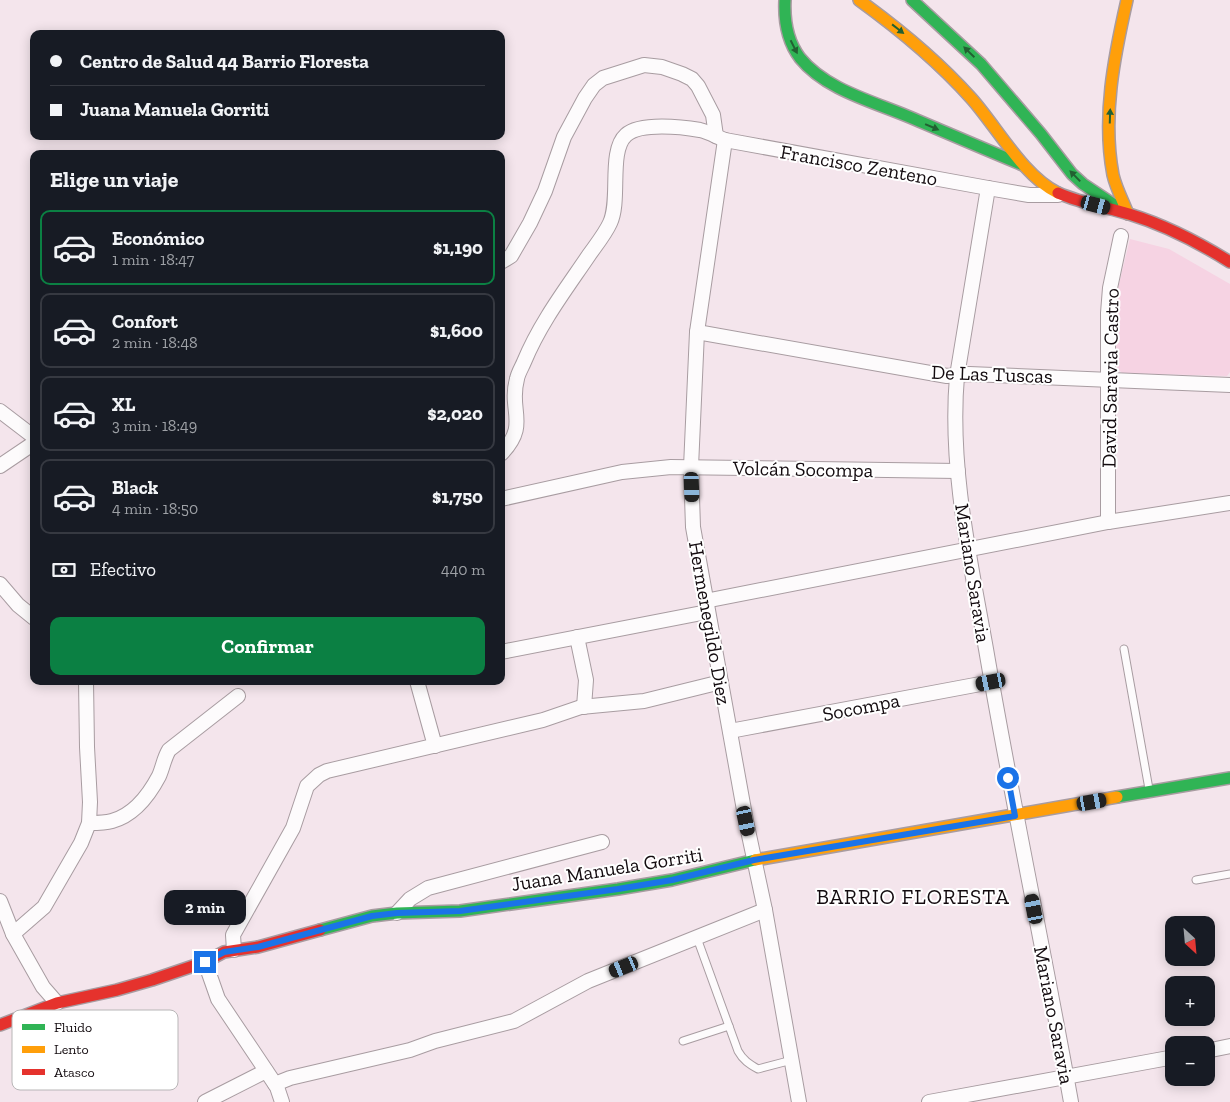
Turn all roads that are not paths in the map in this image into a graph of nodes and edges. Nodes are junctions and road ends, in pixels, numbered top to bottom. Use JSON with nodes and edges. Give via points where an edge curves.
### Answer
{"nodes":[{"id":1,"x":785,"y":0,"type":"edge"},
{"id":2,"x":859,"y":0,"type":"edge"},
{"id":3,"x":912,"y":0,"type":"edge"},
{"id":4,"x":1126,"y":0,"type":"edge"},
{"id":5,"x":721,"y":138,"type":"junction"},
{"id":6,"x":1023,"y":166,"type":"junction"},
{"id":7,"x":988,"y":188,"type":"junction"},
{"id":8,"x":1063,"y":195,"type":"junction"},
{"id":9,"x":1128,"y":214,"type":"junction"},
{"id":10,"x":1121,"y":236,"type":"dead end"},
{"id":11,"x":505,"y":260,"type":"edge"},
{"id":12,"x":1230,"y":262,"type":"edge"},
{"id":13,"x":697,"y":332,"type":"junction"},
{"id":14,"x":957,"y":376,"type":"junction"},
{"id":15,"x":1107,"y":379,"type":"junction"},
{"id":16,"x":1230,"y":385,"type":"edge"},
{"id":17,"x":0,"y":412,"type":"edge"},
{"id":18,"x":30,"y":433,"type":"edge"},
{"id":19,"x":30,"y":446,"type":"edge"},
{"id":20,"x":505,"y":450,"type":"edge"},
{"id":21,"x":0,"y":466,"type":"edge"},
{"id":22,"x":691,"y":467,"type":"junction"},
{"id":23,"x":958,"y":471,"type":"junction"},
{"id":24,"x":505,"y":497,"type":"edge"},
{"id":25,"x":1230,"y":503,"type":"edge"},
{"id":26,"x":1108,"y":522,"type":"junction"},
{"id":27,"x":968,"y":550,"type":"junction"},
{"id":28,"x":0,"y":584,"type":"edge"},
{"id":29,"x":706,"y":606,"type":"junction"},
{"id":30,"x":30,"y":615,"type":"edge"},
{"id":31,"x":577,"y":637,"type":"junction"},
{"id":32,"x":1124,"y":648,"type":"dead end"},
{"id":33,"x":505,"y":651,"type":"edge"},
{"id":34,"x":720,"y":682,"type":"junction"},
{"id":35,"x":991,"y":682,"type":"junction"},
{"id":36,"x":86,"y":685,"type":"edge"},
{"id":37,"x":418,"y":685,"type":"edge"},
{"id":38,"x":238,"y":696,"type":"dead end"},
{"id":39,"x":584,"y":707,"type":"junction"},
{"id":40,"x":730,"y":731,"type":"junction"},
{"id":41,"x":435,"y":746,"type":"junction"},
{"id":42,"x":1230,"y":778,"type":"edge"},
{"id":43,"x":1150,"y":792,"type":"junction"},
{"id":44,"x":1015,"y":816,"type":"junction"},
{"id":45,"x":89,"y":823,"type":"junction"},
{"id":46,"x":602,"y":842,"type":"dead end"},
{"id":47,"x":754,"y":860,"type":"junction"},
{"id":48,"x":1230,"y":874,"type":"edge"},
{"id":49,"x":1196,"y":880,"type":"dead end"},
{"id":50,"x":0,"y":901,"type":"edge"},
{"id":51,"x":765,"y":910,"type":"junction"},
{"id":52,"x":397,"y":913,"type":"junction"},
{"id":53,"x":13,"y":934,"type":"junction"},
{"id":54,"x":697,"y":938,"type":"junction"},
{"id":55,"x":234,"y":950,"type":"junction"},
{"id":56,"x":205,"y":962,"type":"junction"},
{"id":57,"x":57,"y":1003,"type":"junction"},
{"id":58,"x":41,"y":1010,"type":"edge"},
{"id":59,"x":729,"y":1026,"type":"junction"},
{"id":60,"x":683,"y":1041,"type":"dead end"},
{"id":61,"x":1230,"y":1046,"type":"edge"},
{"id":62,"x":1215,"y":1049,"type":"edge"},
{"id":63,"x":1165,"y":1058,"type":"edge"},
{"id":64,"x":792,"y":1060,"type":"junction"},
{"id":65,"x":266,"y":1071,"type":"junction"},
{"id":66,"x":1066,"y":1076,"type":"junction"},
{"id":67,"x":275,"y":1084,"type":"junction"},
{"id":68,"x":205,"y":1102,"type":"edge"},
{"id":69,"x":282,"y":1102,"type":"edge"},
{"id":70,"x":800,"y":1102,"type":"edge"},
{"id":71,"x":929,"y":1102,"type":"edge"},
{"id":72,"x":1071,"y":1102,"type":"edge"}],
"edges":[{"from":1,"to":6,"type":"main road","one_way":true,"via":[[786,29],[792,46],[811,70],[851,92]]},
{"from":2,"to":6,"type":"main road","one_way":true,"via":[[907,36],[969,96]]},
{"from":9,"to":3,"type":"main road","one_way":true,"via":[[1072,174],[982,64]]},
{"from":9,"to":4,"type":"main road","one_way":true,"via":[[1115,181],[1109,141],[1112,82]]},
{"from":5,"to":7,"type":"street","name":"Francisco Zenteno"},
{"from":5,"to":11,"type":"street","name":"Hermenegildo Diez","via":[[714,116],[692,79],[662,67],[644,65],[603,78],[584,98],[564,137],[530,223],[511,256]]},
{"from":5,"to":13,"type":"street","name":"Hermenegildo Diez"},
{"from":5,"to":20,"type":"street","name":"Francisco Zenteno","via":[[700,130],[657,126],[636,129],[626,135],[617,160],[610,224],[531,346],[517,379],[516,430]]},
{"from":6,"to":8,"type":"main road"},
{"from":7,"to":8,"type":"street","name":"Francisco Zenteno","via":[[1029,195]]},
{"from":7,"to":14,"type":"street","name":"Mariano Saravia"},
{"from":8,"to":9,"type":"main road"},
{"from":9,"to":12,"type":"main road","via":[[1185,235]]},
{"from":10,"to":15,"type":"street","name":"David Saravia Castro","via":[[1110,288]]},
{"from":13,"to":14,"type":"street","name":"De Las Tuscas"},
{"from":13,"to":22,"type":"street","name":"Hermenegildo Diez"},
{"from":14,"to":15,"type":"street","name":"De Las Tuscas"},
{"from":14,"to":23,"type":"street","name":"Mariano Saravia"},
{"from":15,"to":16,"type":"street","name":"De Las Tuscas"},
{"from":15,"to":26,"type":"street","name":"David Saravia Castro"},
{"from":17,"to":18,"type":"street"},
{"from":19,"to":21,"type":"street"},
{"from":22,"to":23,"type":"street","name":"Volcán Socompa"},
{"from":22,"to":24,"type":"street","name":"Volcán Socompa","via":[[622,472]]},
{"from":22,"to":29,"type":"street","name":"Hermenegildo Diez","via":[[693,527]]},
{"from":23,"to":27,"type":"street","name":"Mariano Saravia"},
{"from":25,"to":26,"type":"street"},
{"from":26,"to":27,"type":"street"},
{"from":27,"to":29,"type":"street"},
{"from":27,"to":35,"type":"street","name":"Mariano Saravia"},
{"from":28,"to":30,"type":"street"},
{"from":29,"to":31,"type":"street"},
{"from":29,"to":34,"type":"street","name":"Hermenegildo Diez"},
{"from":31,"to":33,"type":"street"},
{"from":31,"to":39,"type":"street","via":[[586,680]]},
{"from":32,"to":43,"type":"lane"},
{"from":34,"to":39,"type":"street","via":[[644,700]]},
{"from":34,"to":40,"type":"street","name":"Hermenegildo Diez"},
{"from":35,"to":40,"type":"street","name":"Socompa"},
{"from":35,"to":44,"type":"street","name":"Mariano Saravia"},
{"from":36,"to":45,"type":"street"},
{"from":37,"to":41,"type":"street"},
{"from":38,"to":45,"type":"street","via":[[170,750],[159,775],[134,810],[110,822]]},
{"from":39,"to":41,"type":"street"},
{"from":40,"to":47,"type":"street","name":"Hermenegildo Diez"},
{"from":41,"to":55,"type":"street","via":[[327,772],[311,780],[293,828],[233,935]]},
{"from":42,"to":43,"type":"main road","name":"Juana Manuela Gorriti"},
{"from":43,"to":44,"type":"main road","name":"Juana Manuela Gorriti"},
{"from":44,"to":47,"type":"main road","name":"Juana Manuela Gorriti"},
{"from":44,"to":66,"type":"street","name":"Mariano Saravia"},
{"from":45,"to":53,"type":"street","via":[[81,844],[44,907]]},
{"from":46,"to":52,"type":"street","via":[[428,888],[410,898]]},
{"from":47,"to":51,"type":"street","name":"Hermenegildo Diez"},
{"from":47,"to":52,"type":"main road","name":"Juana Manuela Gorriti","via":[[618,889],[460,911]]},
{"from":48,"to":49,"type":"lane"},
{"from":50,"to":53,"type":"street"},
{"from":51,"to":54,"type":"street"},
{"from":51,"to":64,"type":"street","name":"Hermenegildo Diez"},
{"from":52,"to":55,"type":"main road","name":"Juana Manuela Gorriti","via":[[372,916],[258,947]]},
{"from":53,"to":57,"type":"street","via":[[43,988]]},
{"from":54,"to":59,"type":"lane"},
{"from":54,"to":67,"type":"street","via":[[588,981],[514,1021]]},
{"from":55,"to":56,"type":"main road","name":"Juana Manuela Gorriti"},
{"from":56,"to":57,"type":"main road","name":"Juana Manuela Gorriti","via":[[117,990]]},
{"from":56,"to":65,"type":"street","via":[[218,1000]]},
{"from":57,"to":58,"type":"main road","name":"Juana Manuela Gorriti"},
{"from":59,"to":60,"type":"lane"},
{"from":59,"to":64,"type":"lane","via":[[742,1058],[756,1068]]},
{"from":61,"to":62,"type":"street"},
{"from":63,"to":66,"type":"street"},
{"from":64,"to":70,"type":"street","name":"Hermenegildo Diez"},
{"from":65,"to":67,"type":"street"},
{"from":65,"to":68,"type":"street"},
{"from":66,"to":71,"type":"street"},
{"from":66,"to":72,"type":"street","name":"Mariano Saravia"},
{"from":67,"to":69,"type":"street"}]}
